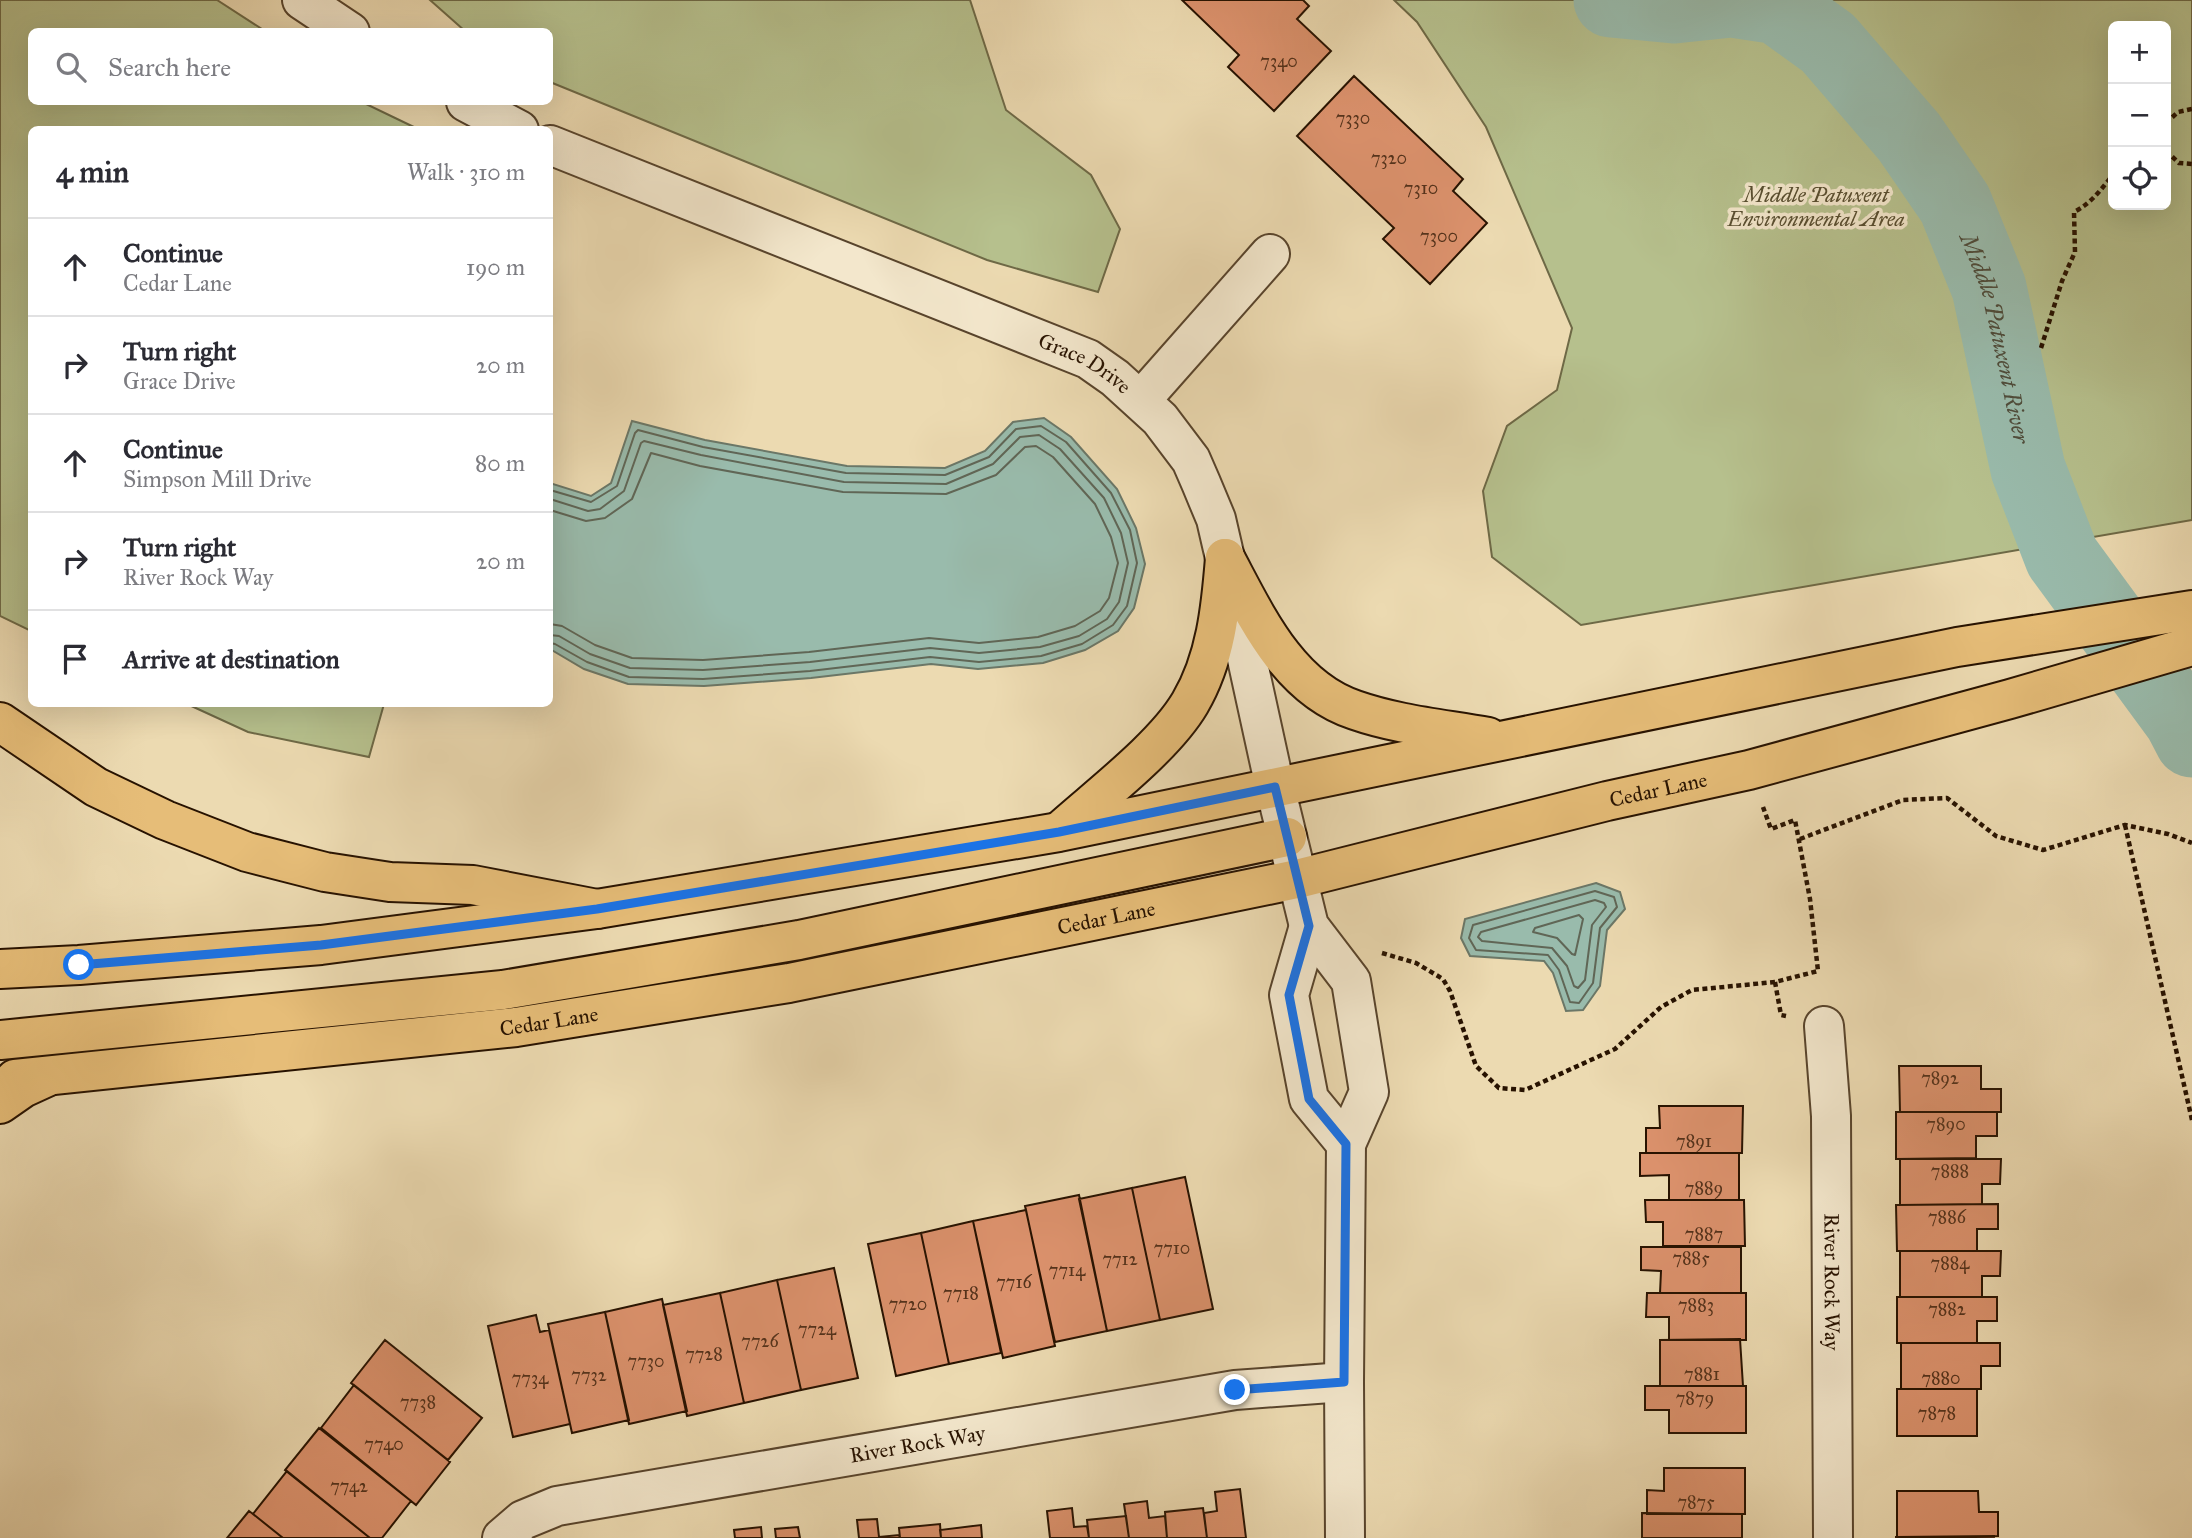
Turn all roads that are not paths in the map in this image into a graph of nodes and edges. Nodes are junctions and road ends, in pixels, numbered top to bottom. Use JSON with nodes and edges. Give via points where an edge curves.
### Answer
{"nodes":[{"id":1,"x":302,"y":0,"type":"edge"},
{"id":2,"x":344,"y":28,"type":"edge"},
{"id":3,"x":472,"y":105,"type":"edge"},
{"id":4,"x":511,"y":126,"type":"edge"},
{"id":5,"x":553,"y":146,"type":"edge"},
{"id":6,"x":1270,"y":254,"type":"dead end"},
{"id":7,"x":1141,"y":400,"type":"junction"},
{"id":8,"x":1225,"y":558,"type":"junction"},
{"id":9,"x":2192,"y":610,"type":"edge"},
{"id":10,"x":2192,"y":646,"type":"edge"},
{"id":11,"x":0,"y":722,"type":"edge"},
{"id":12,"x":1506,"y":740,"type":"junction"},
{"id":13,"x":1275,"y":787,"type":"junction"},
{"id":14,"x":1059,"y":832,"type":"junction"},
{"id":15,"x":1287,"y":837,"type":"junction"},
{"id":16,"x":1297,"y":879,"type":"junction"},
{"id":17,"x":597,"y":909,"type":"junction"},
{"id":18,"x":1309,"y":926,"type":"junction"},
{"id":19,"x":0,"y":969,"type":"edge"},
{"id":20,"x":1824,"y":1026,"type":"dead end"},
{"id":21,"x":0,"y":1040,"type":"edge"},
{"id":22,"x":47,"y":1077,"type":"junction"},
{"id":23,"x":0,"y":1081,"type":"edge"},
{"id":24,"x":0,"y":1104,"type":"edge"},
{"id":25,"x":1346,"y":1144,"type":"junction"},
{"id":26,"x":1344,"y":1382,"type":"junction"},
{"id":27,"x":502,"y":1538,"type":"edge"},
{"id":28,"x":1345,"y":1538,"type":"edge"},
{"id":29,"x":1833,"y":1538,"type":"edge"}],
"edges":[{"from":1,"to":2,"type":"street"},
{"from":3,"to":4,"type":"street"},
{"from":5,"to":7,"type":"street","name":"Grace Drive","via":[[1088,359]]},
{"from":6,"to":7,"type":"street"},
{"from":7,"to":8,"type":"street","name":"Grace Drive","via":[[1191,460],[1216,519]]},
{"from":8,"to":12,"type":"main road","via":[[1263,628],[1291,667],[1324,694],[1353,710],[1379,717]]},
{"from":8,"to":13,"type":"street","name":"Grace Drive"},
{"from":8,"to":14,"type":"main road","via":[[1221,612],[1210,659],[1190,703],[1154,746]]},
{"from":9,"to":12,"type":"main road","via":[[1957,647]]},
{"from":10,"to":16,"type":"main road","name":"Cedar Lane","via":[[1749,770]]},
{"from":11,"to":17,"type":"main road","via":[[96,787],[247,852],[325,872],[390,882],[473,885]]},
{"from":12,"to":13,"type":"main road"},
{"from":13,"to":14,"type":"main road"},
{"from":13,"to":15,"type":"street","name":"Grace Drive"},
{"from":14,"to":17,"type":"main road"},
{"from":15,"to":16,"type":"street","name":"Grace Drive"},
{"from":15,"to":21,"type":"main road","via":[[799,940],[516,987]]},
{"from":16,"to":18,"type":"street","name":"Grace Drive"},
{"from":16,"to":22,"type":"main road","name":"Cedar Lane","via":[[789,983],[516,1027]]},
{"from":17,"to":19,"type":"main road","via":[[321,945]]},
{"from":18,"to":25,"type":"street","via":[[1289,995],[1309,1099]]},
{"from":18,"to":25,"type":"street","via":[[1351,981],[1368,1092]]},
{"from":20,"to":29,"type":"street","name":"River Rock Way","via":[[1831,1116]]},
{"from":22,"to":23,"type":"main road","name":"Cedar Lane"},
{"from":22,"to":24,"type":"main road"},
{"from":25,"to":26,"type":"street"},
{"from":26,"to":27,"type":"street","name":"River Rock Way","via":[[1235,1390],[557,1506],[523,1520]]},
{"from":26,"to":28,"type":"street"}]}
